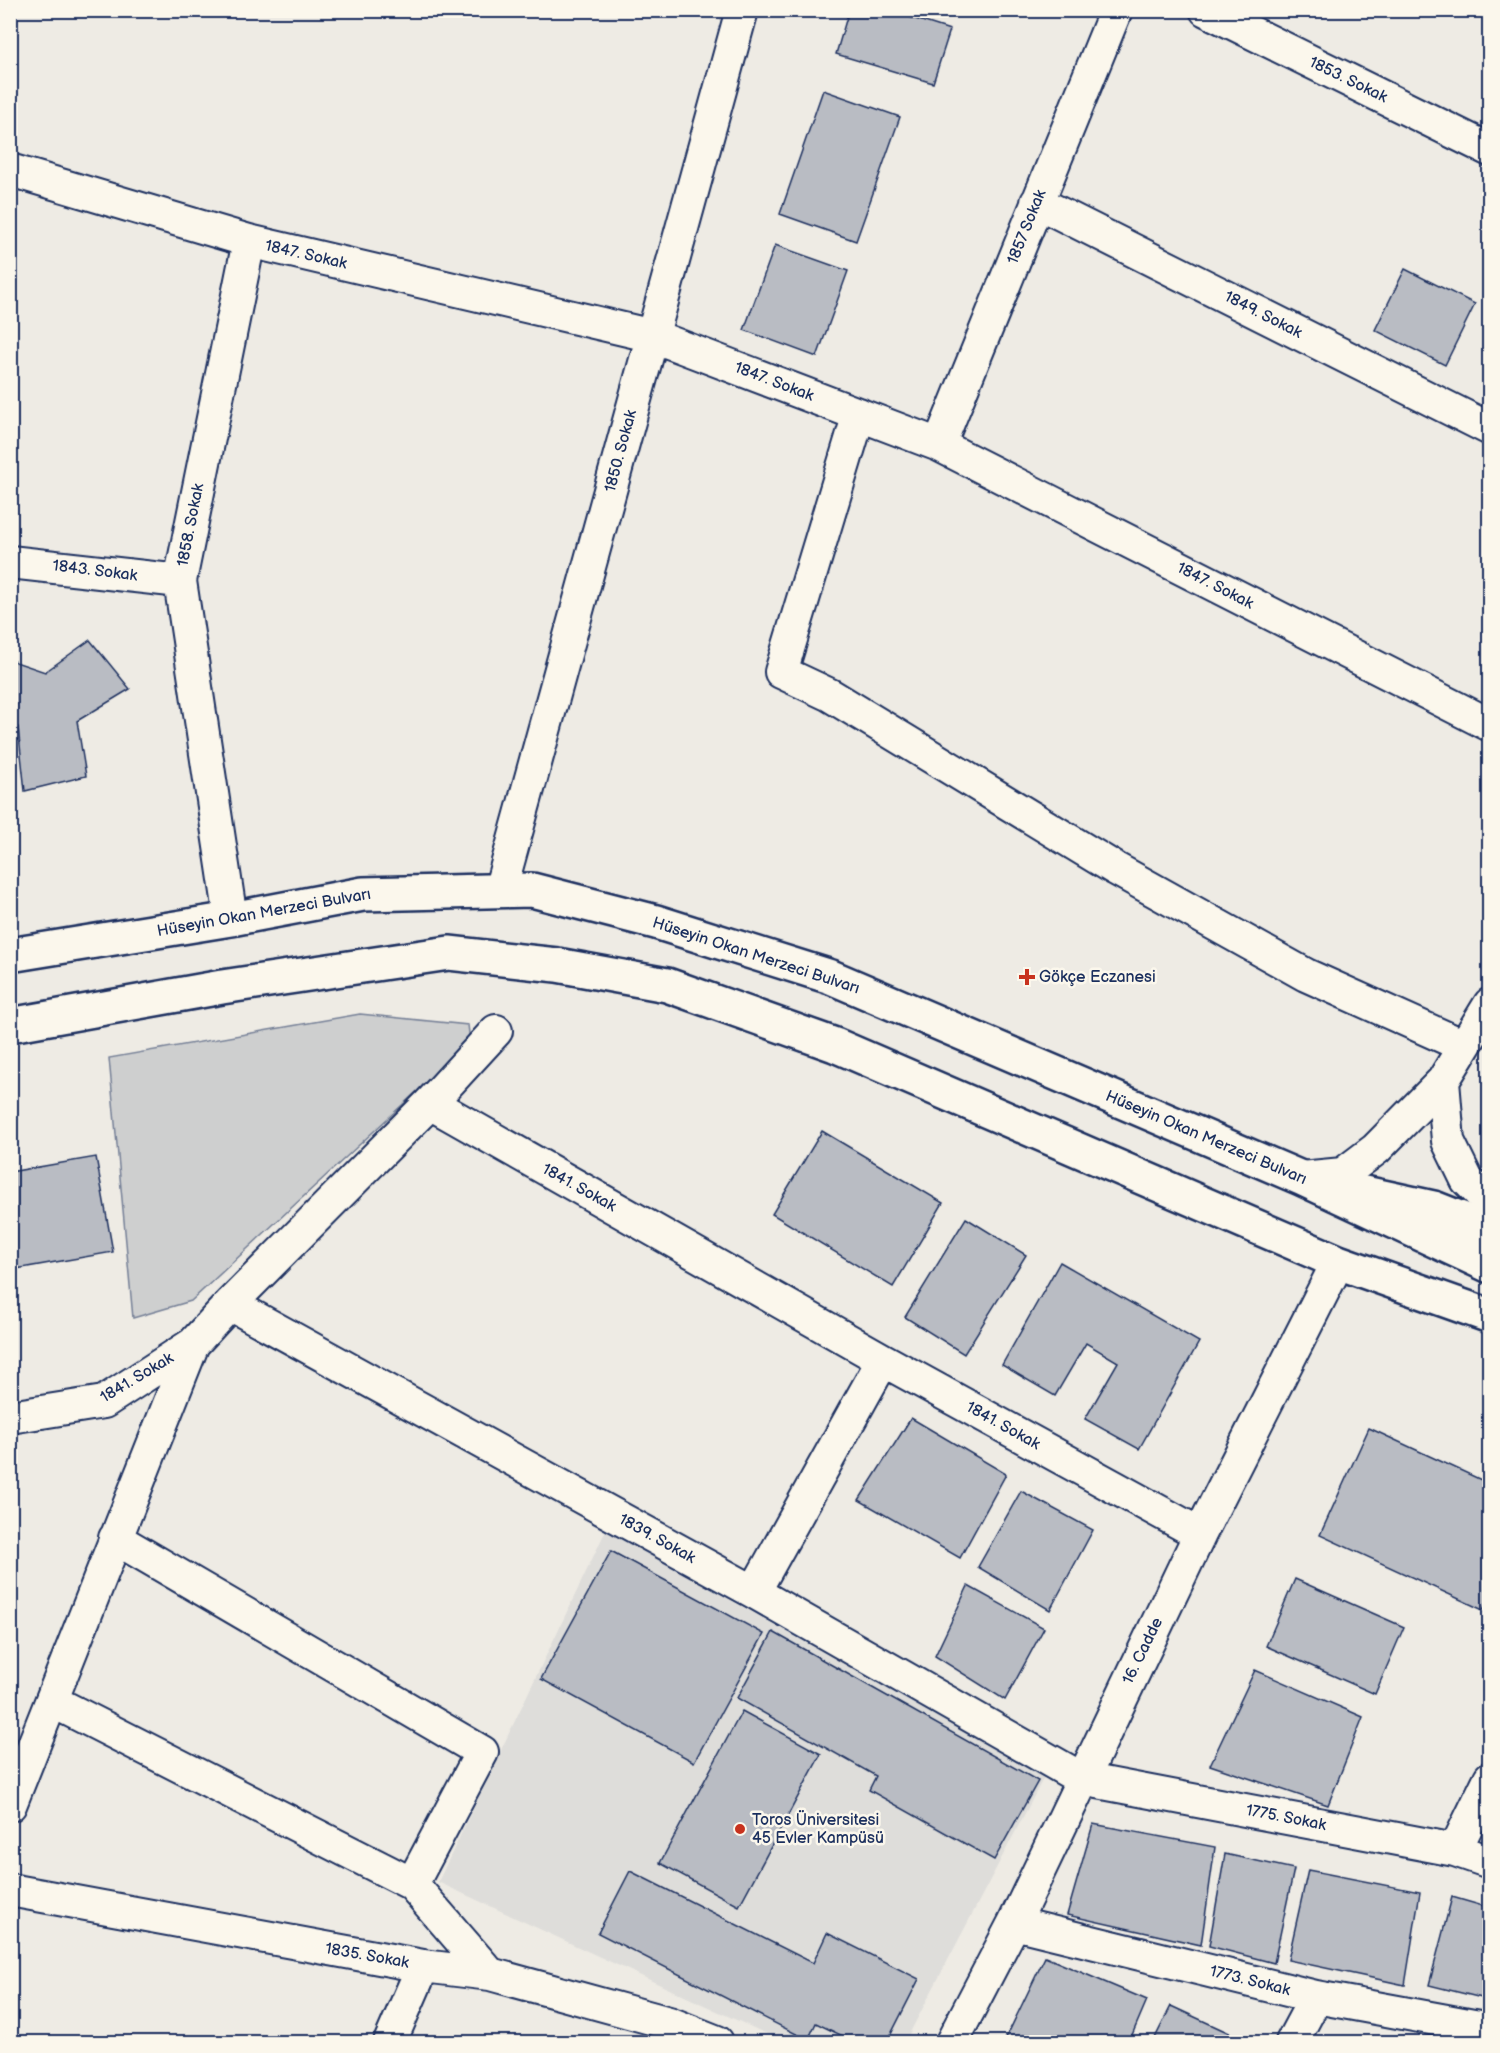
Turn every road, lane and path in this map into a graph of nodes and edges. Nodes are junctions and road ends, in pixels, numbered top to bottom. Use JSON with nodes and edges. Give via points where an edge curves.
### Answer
{"nodes":[{"id":1,"x":742,"y":10,"type":"edge"},
{"id":2,"x":1116,"y":10,"type":"edge"},
{"id":3,"x":1206,"y":10,"type":"edge"},
{"id":4,"x":1490,"y":150,"type":"edge"},
{"id":5,"x":10,"y":170,"type":"edge"},
{"id":6,"x":1037,"y":202,"type":"junction"},
{"id":7,"x":249,"y":241,"type":"junction"},
{"id":8,"x":653,"y":336,"type":"junction"},
{"id":9,"x":859,"y":414,"type":"junction"},
{"id":10,"x":1490,"y":429,"type":"edge"},
{"id":11,"x":939,"y":445,"type":"junction"},
{"id":12,"x":10,"y":562,"type":"edge"},
{"id":13,"x":180,"y":581,"type":"junction"},
{"id":14,"x":1490,"y":725,"type":"edge"},
{"id":15,"x":500,"y":891,"type":"junction"},
{"id":16,"x":231,"y":919,"type":"junction"},
{"id":17,"x":10,"y":955,"type":"edge"},
{"id":18,"x":1490,"y":1004,"type":"edge"},
{"id":19,"x":10,"y":1025,"type":"edge"},
{"id":20,"x":496,"y":1031,"type":"dead end"},
{"id":21,"x":1464,"y":1047,"type":"junction"},
{"id":22,"x":1443,"y":1081,"type":"junction"},
{"id":23,"x":430,"y":1103,"type":"junction"},
{"id":24,"x":1301,"y":1178,"type":"junction"},
{"id":25,"x":1490,"y":1203,"type":"edge"},
{"id":26,"x":1490,"y":1230,"type":"edge"},
{"id":27,"x":1338,"y":1262,"type":"junction"},
{"id":28,"x":1490,"y":1266,"type":"edge"},
{"id":29,"x":230,"y":1304,"type":"junction"},
{"id":30,"x":1460,"y":1305,"type":"junction"},
{"id":31,"x":1490,"y":1316,"type":"edge"},
{"id":32,"x":1490,"y":1326,"type":"edge"},
{"id":33,"x":193,"y":1344,"type":"junction"},
{"id":34,"x":883,"y":1360,"type":"junction"},
{"id":35,"x":10,"y":1417,"type":"edge"},
{"id":36,"x":1200,"y":1534,"type":"junction"},
{"id":37,"x":115,"y":1538,"type":"junction"},
{"id":38,"x":754,"y":1592,"type":"junction"},
{"id":39,"x":52,"y":1701,"type":"junction"},
{"id":40,"x":1490,"y":1778,"type":"edge"},
{"id":41,"x":1082,"y":1779,"type":"junction"},
{"id":42,"x":10,"y":1805,"type":"edge"},
{"id":43,"x":1455,"y":1850,"type":"junction"},
{"id":44,"x":1490,"y":1862,"type":"edge"},
{"id":45,"x":412,"y":1884,"type":"junction"},
{"id":46,"x":10,"y":1890,"type":"edge"},
{"id":47,"x":1014,"y":1923,"type":"junction"},
{"id":48,"x":423,"y":1966,"type":"junction"},
{"id":49,"x":490,"y":1974,"type":"junction"},
{"id":50,"x":1316,"y":1997,"type":"junction"},
{"id":51,"x":1490,"y":2029,"type":"edge"},
{"id":52,"x":665,"y":2033,"type":"edge"},
{"id":53,"x":390,"y":2043,"type":"edge"},
{"id":54,"x":717,"y":2043,"type":"edge"},
{"id":55,"x":952,"y":2043,"type":"edge"},
{"id":56,"x":1292,"y":2043,"type":"edge"}],
"edges":[{"from":1,"to":8,"type":"street","name":"1850. Sokak"},
{"from":2,"to":6,"type":"street","name":"1857 Sokak"},
{"from":3,"to":4,"type":"street","name":"1853. Sokak"},
{"from":5,"to":7,"type":"street","name":"1847. Sokak"},
{"from":6,"to":10,"type":"street","name":"1849. Sokak"},
{"from":6,"to":11,"type":"street","name":"1857 Sokak"},
{"from":7,"to":8,"type":"street","name":"1847. Sokak"},
{"from":7,"to":13,"type":"street","name":"1858. Sokak"},
{"from":8,"to":9,"type":"street","name":"1847. Sokak"},
{"from":8,"to":15,"type":"street","name":"1850. Sokak"},
{"from":9,"to":11,"type":"street","name":"1847. Sokak"},
{"from":9,"to":21,"type":"street","via":[[781,672],[830,695],[1116,869],[1306,975]]},
{"from":11,"to":14,"type":"street","name":"1847. Sokak"},
{"from":12,"to":13,"type":"street","name":"1843. Sokak"},
{"from":13,"to":16,"type":"street","name":"1858. Sokak"},
{"from":15,"to":16,"type":"main road","name":"Hüseyin Okan Merzeci Bulvarı","via":[[363,894]]},
{"from":15,"to":24,"type":"main road","name":"Hüseyin Okan Merzeci Bulvarı","via":[[532,890],[656,922],[831,976]]},
{"from":16,"to":17,"type":"main road","name":"Hüseyin Okan Merzeci Bulvarı"},
{"from":18,"to":21,"type":"street"},
{"from":19,"to":27,"type":"main road","via":[[222,987],[449,953],[557,965],[667,985],[835,1045]]},
{"from":20,"to":23,"type":"street"},
{"from":21,"to":22,"type":"street"},
{"from":22,"to":24,"type":"street","via":[[1376,1149],[1343,1174]]},
{"from":22,"to":25,"type":"street","via":[[1448,1141],[1467,1180]]},
{"from":23,"to":29,"type":"street","name":"1841. Sokak"},
{"from":23,"to":34,"type":"street","name":"1841. Sokak"},
{"from":24,"to":26,"type":"main road","via":[[1434,1208]]},
{"from":24,"to":28,"type":"main road","name":"Hüseyin Okan Merzeci Bulvarı"},
{"from":27,"to":30,"type":"main road"},
{"from":27,"to":36,"type":"street","name":"16. Cadde"},
{"from":29,"to":33,"type":"street","name":"1841. Sokak"},
{"from":29,"to":38,"type":"street","name":"1839. Sokak"},
{"from":30,"to":31,"type":"main road"},
{"from":30,"to":32,"type":"main road"},
{"from":33,"to":35,"type":"street","name":"1841. Sokak","via":[[104,1402]]},
{"from":33,"to":37,"type":"street"},
{"from":34,"to":36,"type":"street","name":"1841. Sokak"},
{"from":34,"to":38,"type":"street"},
{"from":36,"to":41,"type":"street","name":"16. Cadde"},
{"from":37,"to":39,"type":"street"},
{"from":37,"to":45,"type":"street","via":[[482,1752]]},
{"from":38,"to":41,"type":"street","name":"1839. Sokak"},
{"from":39,"to":42,"type":"street"},
{"from":39,"to":45,"type":"street"},
{"from":40,"to":43,"type":"street"},
{"from":41,"to":43,"type":"street","name":"1775. Sokak"},
{"from":41,"to":47,"type":"street","name":"16. Cadde"},
{"from":43,"to":44,"type":"street","name":"1775. Sokak"},
{"from":45,"to":49,"type":"street"},
{"from":46,"to":48,"type":"street","name":"1835. Sokak"},
{"from":47,"to":50,"type":"street","name":"1773. Sokak"},
{"from":47,"to":55,"type":"street","name":"16. Cadde"},
{"from":48,"to":49,"type":"street","name":"1835. Sokak"},
{"from":48,"to":53,"type":"street"},
{"from":49,"to":52,"type":"street","name":"1835. Sokak"},
{"from":50,"to":51,"type":"street","name":"1773. Sokak"},
{"from":50,"to":56,"type":"street"},
{"from":52,"to":54,"type":"street","name":"1835. Sokak"}]}
